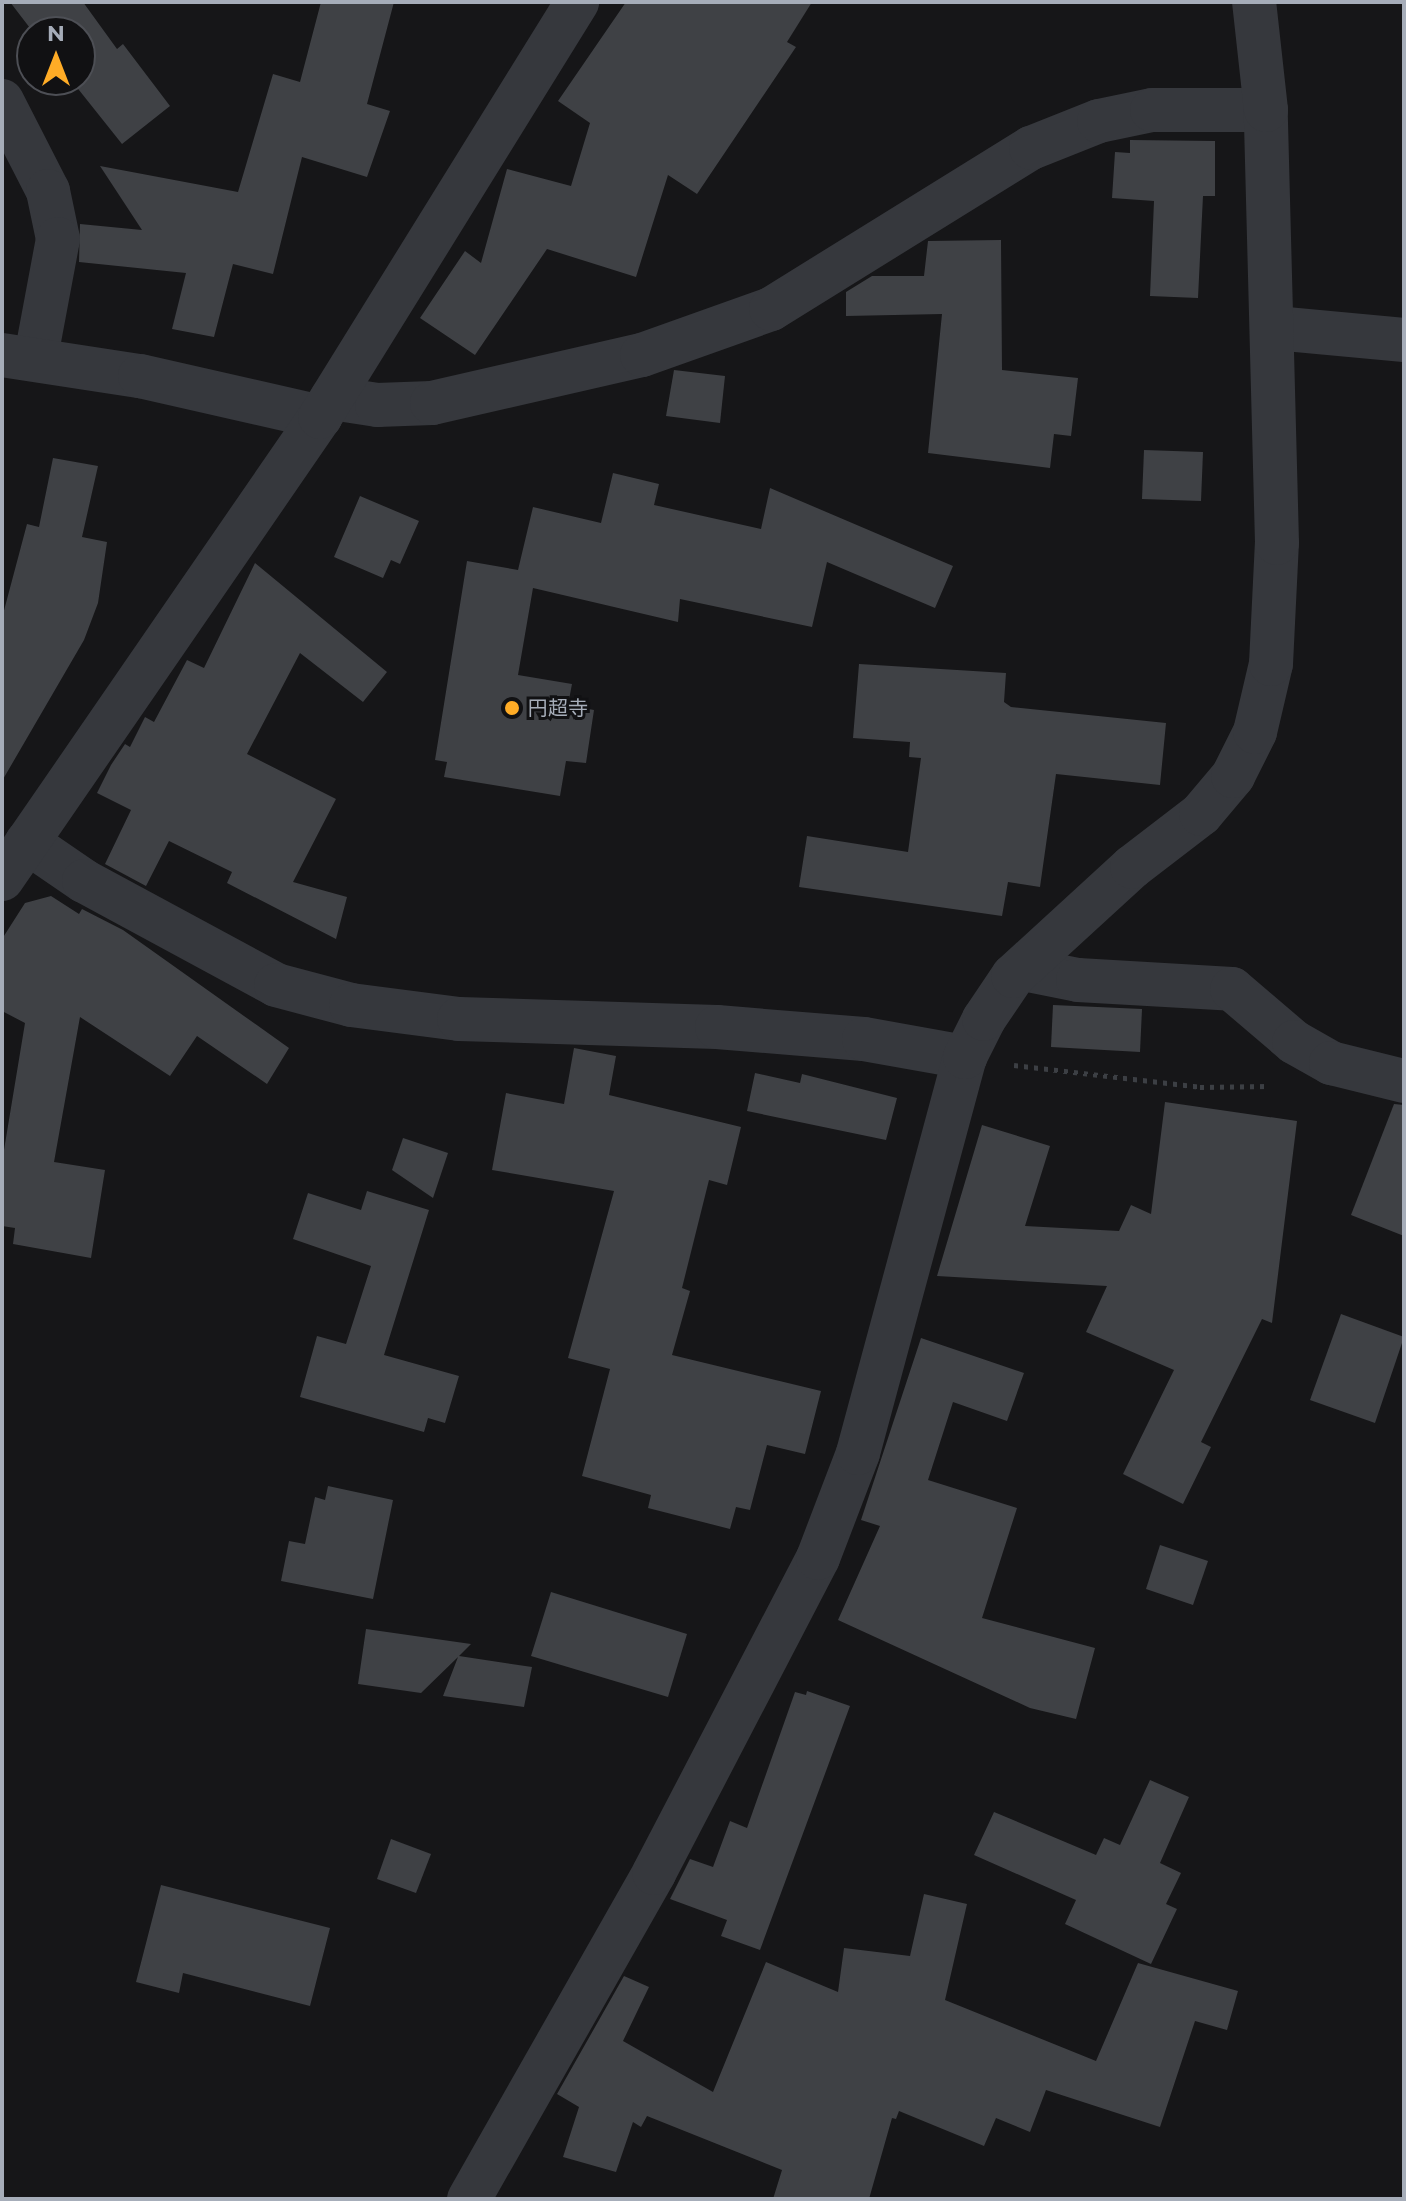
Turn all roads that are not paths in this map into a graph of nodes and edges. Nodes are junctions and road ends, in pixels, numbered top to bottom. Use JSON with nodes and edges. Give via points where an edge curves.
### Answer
{"nodes":[{"id":1,"x":577,"y":2,"type":"edge"},
{"id":2,"x":1254,"y":2,"type":"edge"},
{"id":3,"x":2,"y":101,"type":"edge"},
{"id":4,"x":1266,"y":110,"type":"junction"},
{"id":5,"x":1275,"y":328,"type":"junction"},
{"id":6,"x":1404,"y":340,"type":"edge"},
{"id":7,"x":19,"y":355,"type":"edge"},
{"id":8,"x":326,"y":408,"type":"junction"},
{"id":9,"x":27,"y":842,"type":"junction"},
{"id":10,"x":2,"y":879,"type":"edge"},
{"id":11,"x":1023,"y":969,"type":"junction"},
{"id":12,"x":965,"y":1057,"type":"junction"},
{"id":13,"x":1404,"y":1081,"type":"edge"},
{"id":14,"x":469,"y":2199,"type":"edge"}],
"edges":[{"from":1,"to":8,"type":"street"},
{"from":2,"to":4,"type":"street"},
{"from":3,"to":7,"type":"street","via":[[48,191],[58,239]]},
{"from":4,"to":5,"type":"street"},
{"from":4,"to":8,"type":"street","via":[[1152,110],[1031,148],[771,309],[642,355],[432,403]]},
{"from":5,"to":6,"type":"street"},
{"from":5,"to":11,"type":"street","via":[[1277,543],[1271,664],[1255,732],[1233,776],[1201,814],[1132,867]]},
{"from":7,"to":8,"type":"street"},
{"from":8,"to":9,"type":"street"},
{"from":9,"to":10,"type":"street"},
{"from":9,"to":12,"type":"street","via":[[84,881],[276,985],[351,1005],[459,1019],[717,1027],[864,1039]]},
{"from":11,"to":12,"type":"street","via":[[984,1019]]},
{"from":11,"to":13,"type":"street","via":[[1078,980],[1232,989],[1294,1042],[1331,1063]]},
{"from":12,"to":14,"type":"street","via":[[858,1453],[818,1558],[654,1873]]}]}
